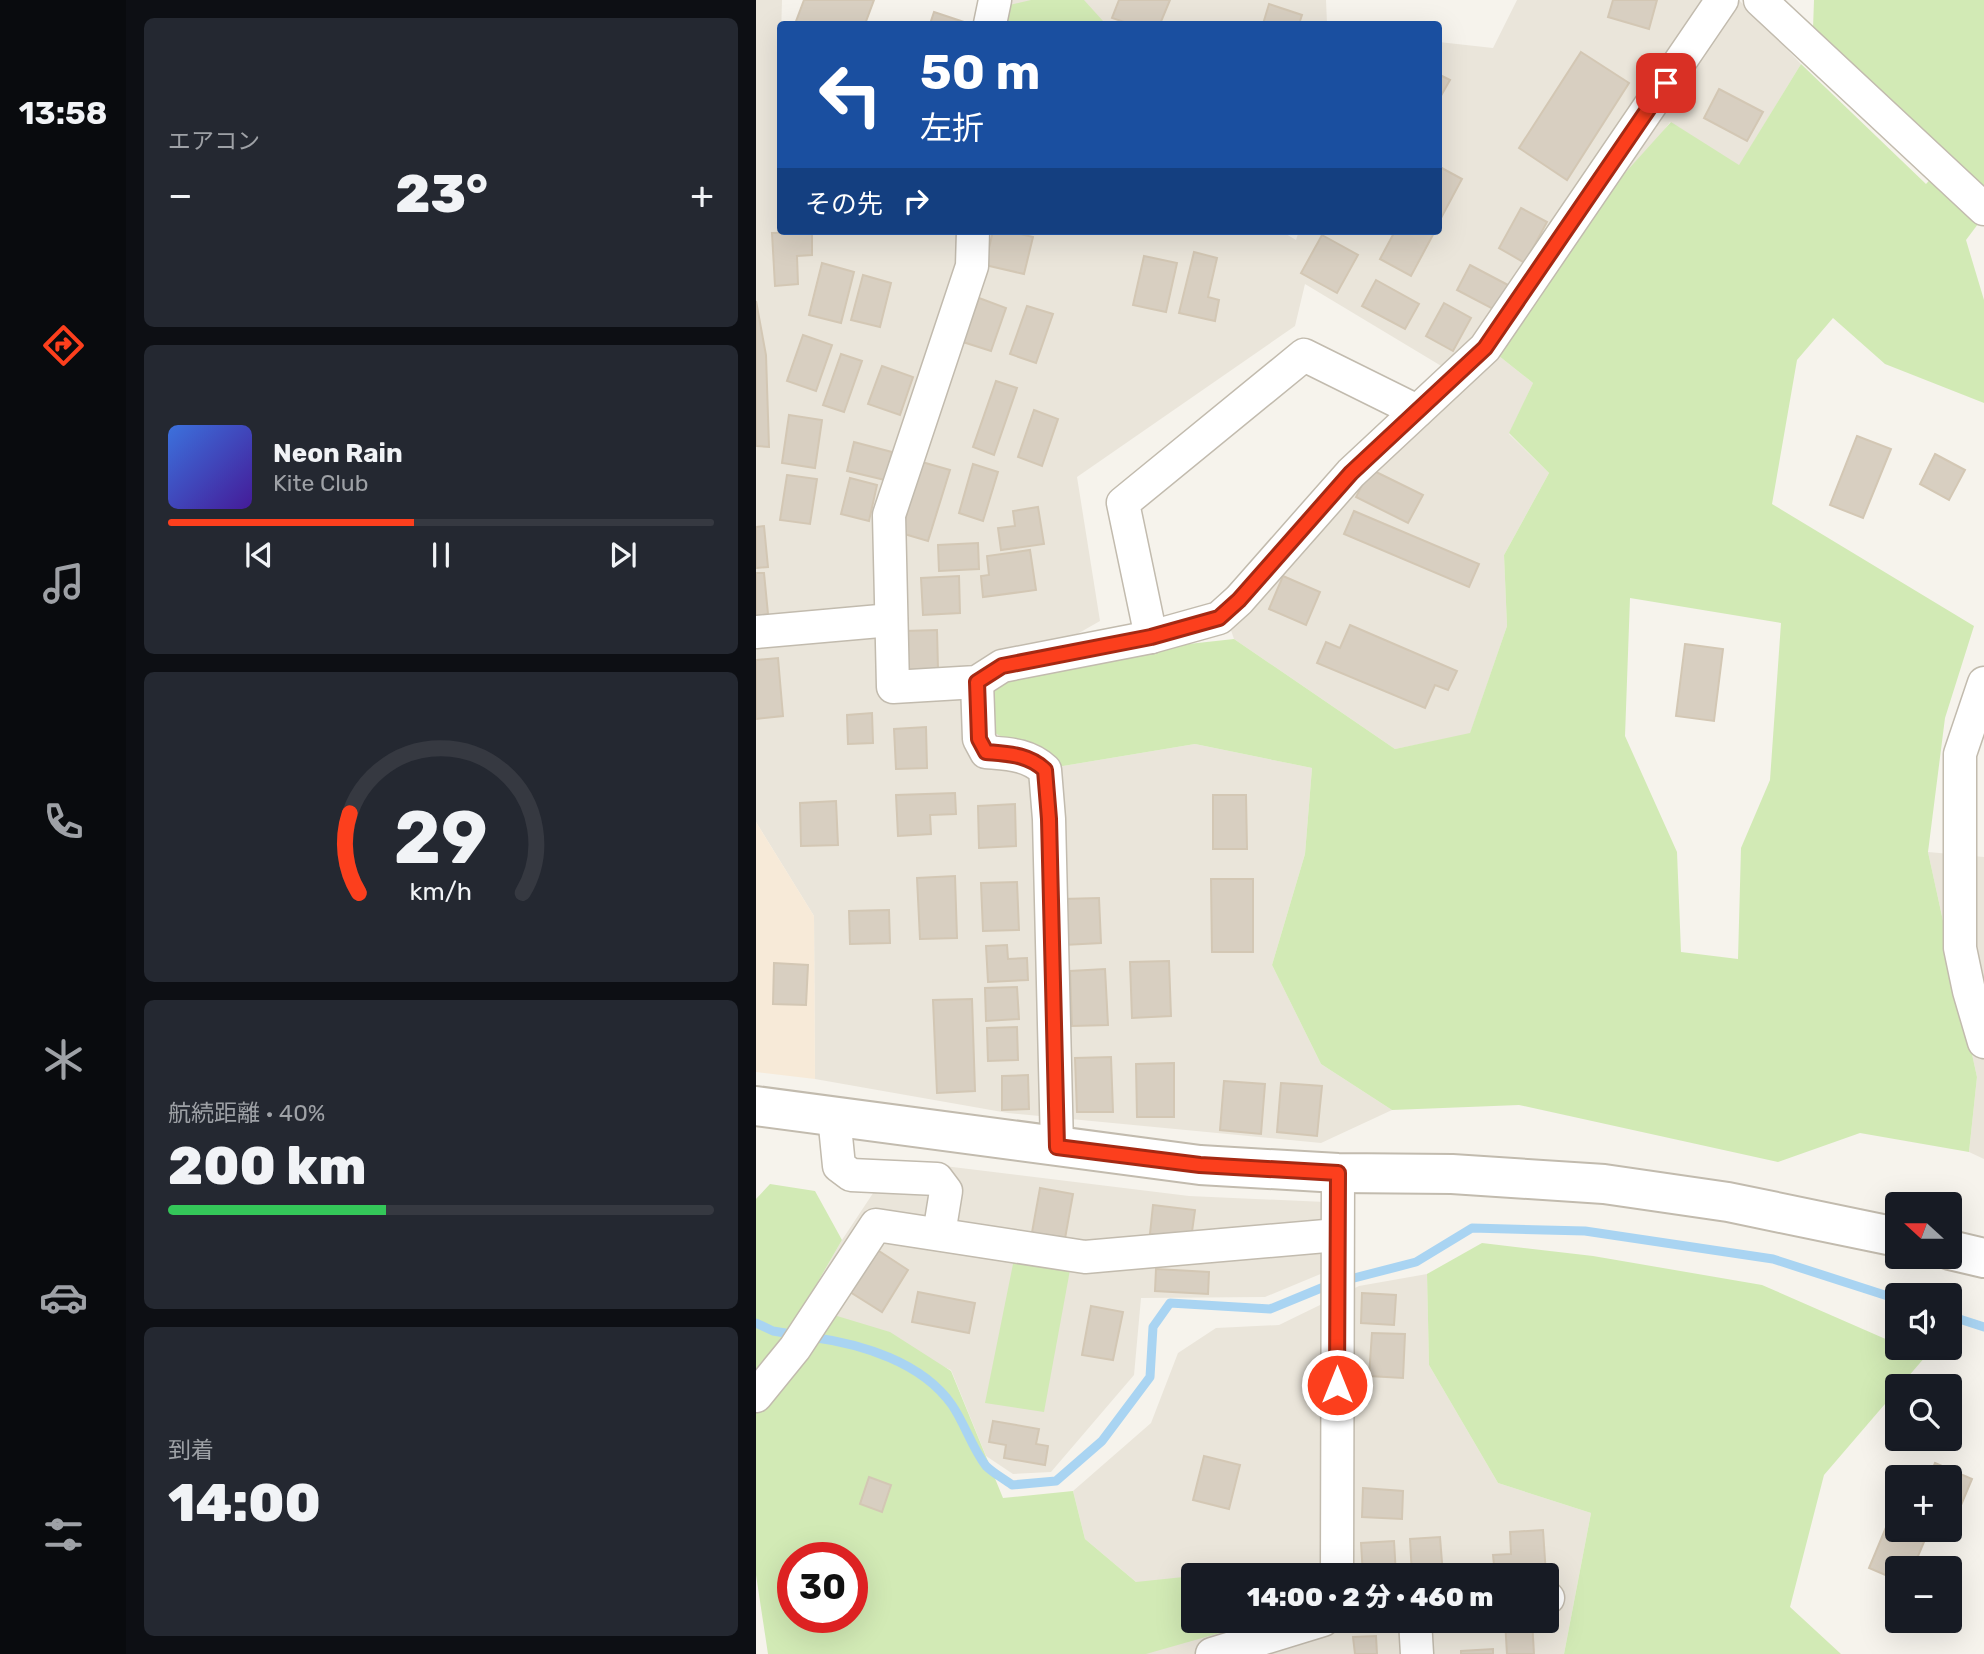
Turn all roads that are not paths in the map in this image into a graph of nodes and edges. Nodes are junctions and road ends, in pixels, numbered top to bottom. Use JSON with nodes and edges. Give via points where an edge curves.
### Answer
{"nodes":[{"id":1,"x":995,"y":0,"type":"edge"},
{"id":2,"x":1722,"y":0,"type":"edge"},
{"id":3,"x":1760,"y":0,"type":"edge"},
{"id":4,"x":991,"y":21,"type":"edge"},
{"id":5,"x":1984,"y":209,"type":"edge"},
{"id":6,"x":973,"y":235,"type":"edge"},
{"id":7,"x":1417,"y":411,"type":"junction"},
{"id":8,"x":891,"y":620,"type":"junction"},
{"id":9,"x":756,"y":632,"type":"edge"},
{"id":10,"x":1151,"y":637,"type":"junction"},
{"id":11,"x":977,"y":682,"type":"junction"},
{"id":12,"x":1984,"y":683,"type":"edge"},
{"id":13,"x":1976,"y":992,"type":"edge"},
{"id":14,"x":1984,"y":1042,"type":"edge"},
{"id":15,"x":756,"y":1106,"type":"edge"},
{"id":16,"x":834,"y":1116,"type":"junction"},
{"id":17,"x":1057,"y":1147,"type":"junction"},
{"id":18,"x":1338,"y":1173,"type":"junction"},
{"id":19,"x":939,"y":1234,"type":"junction"},
{"id":20,"x":1337,"y":1235,"type":"junction"},
{"id":21,"x":1885,"y":1235,"type":"edge"},
{"id":22,"x":1962,"y":1253,"type":"edge"},
{"id":23,"x":1984,"y":1258,"type":"edge"},
{"id":24,"x":756,"y":1396,"type":"edge"},
{"id":25,"x":1337,"y":1563,"type":"edge"},
{"id":26,"x":1415,"y":1633,"type":"edge"},
{"id":27,"x":1306,"y":1634,"type":"edge"},
{"id":28,"x":1212,"y":1654,"type":"edge"},
{"id":29,"x":1416,"y":1654,"type":"edge"}],
"edges":[{"from":1,"to":4,"type":"street"},
{"from":2,"to":7,"type":"street","via":[[1485,348]]},
{"from":3,"to":5,"type":"street"},
{"from":6,"to":8,"type":"street","via":[[971,266],[889,514]]},
{"from":7,"to":10,"type":"street","via":[[1351,473],[1219,618]]},
{"from":7,"to":10,"type":"street","via":[[1304,355],[1123,503]]},
{"from":8,"to":9,"type":"street"},
{"from":8,"to":11,"type":"street","via":[[893,687]]},
{"from":10,"to":11,"type":"street","via":[[1002,666]]},
{"from":11,"to":17,"type":"street","via":[[979,739],[986,752],[1034,760],[1045,770]]},
{"from":12,"to":13,"type":"street","via":[[1961,754],[1960,948]]},
{"from":13,"to":14,"type":"street"},
{"from":15,"to":16,"type":"street"},
{"from":16,"to":17,"type":"street"},
{"from":16,"to":19,"type":"street","via":[[839,1166],[852,1175],[937,1179],[946,1191]]},
{"from":17,"to":18,"type":"street","via":[[1200,1165]]},
{"from":18,"to":20,"type":"street"},
{"from":18,"to":21,"type":"street","via":[[1452,1174],[1604,1184],[1728,1202]]},
{"from":19,"to":20,"type":"street","via":[[1085,1257]]},
{"from":19,"to":24,"type":"street","via":[[876,1224],[795,1348]]},
{"from":20,"to":25,"type":"street"},
{"from":22,"to":23,"type":"street"},
{"from":26,"to":29,"type":"street"},
{"from":27,"to":28,"type":"street"}]}
